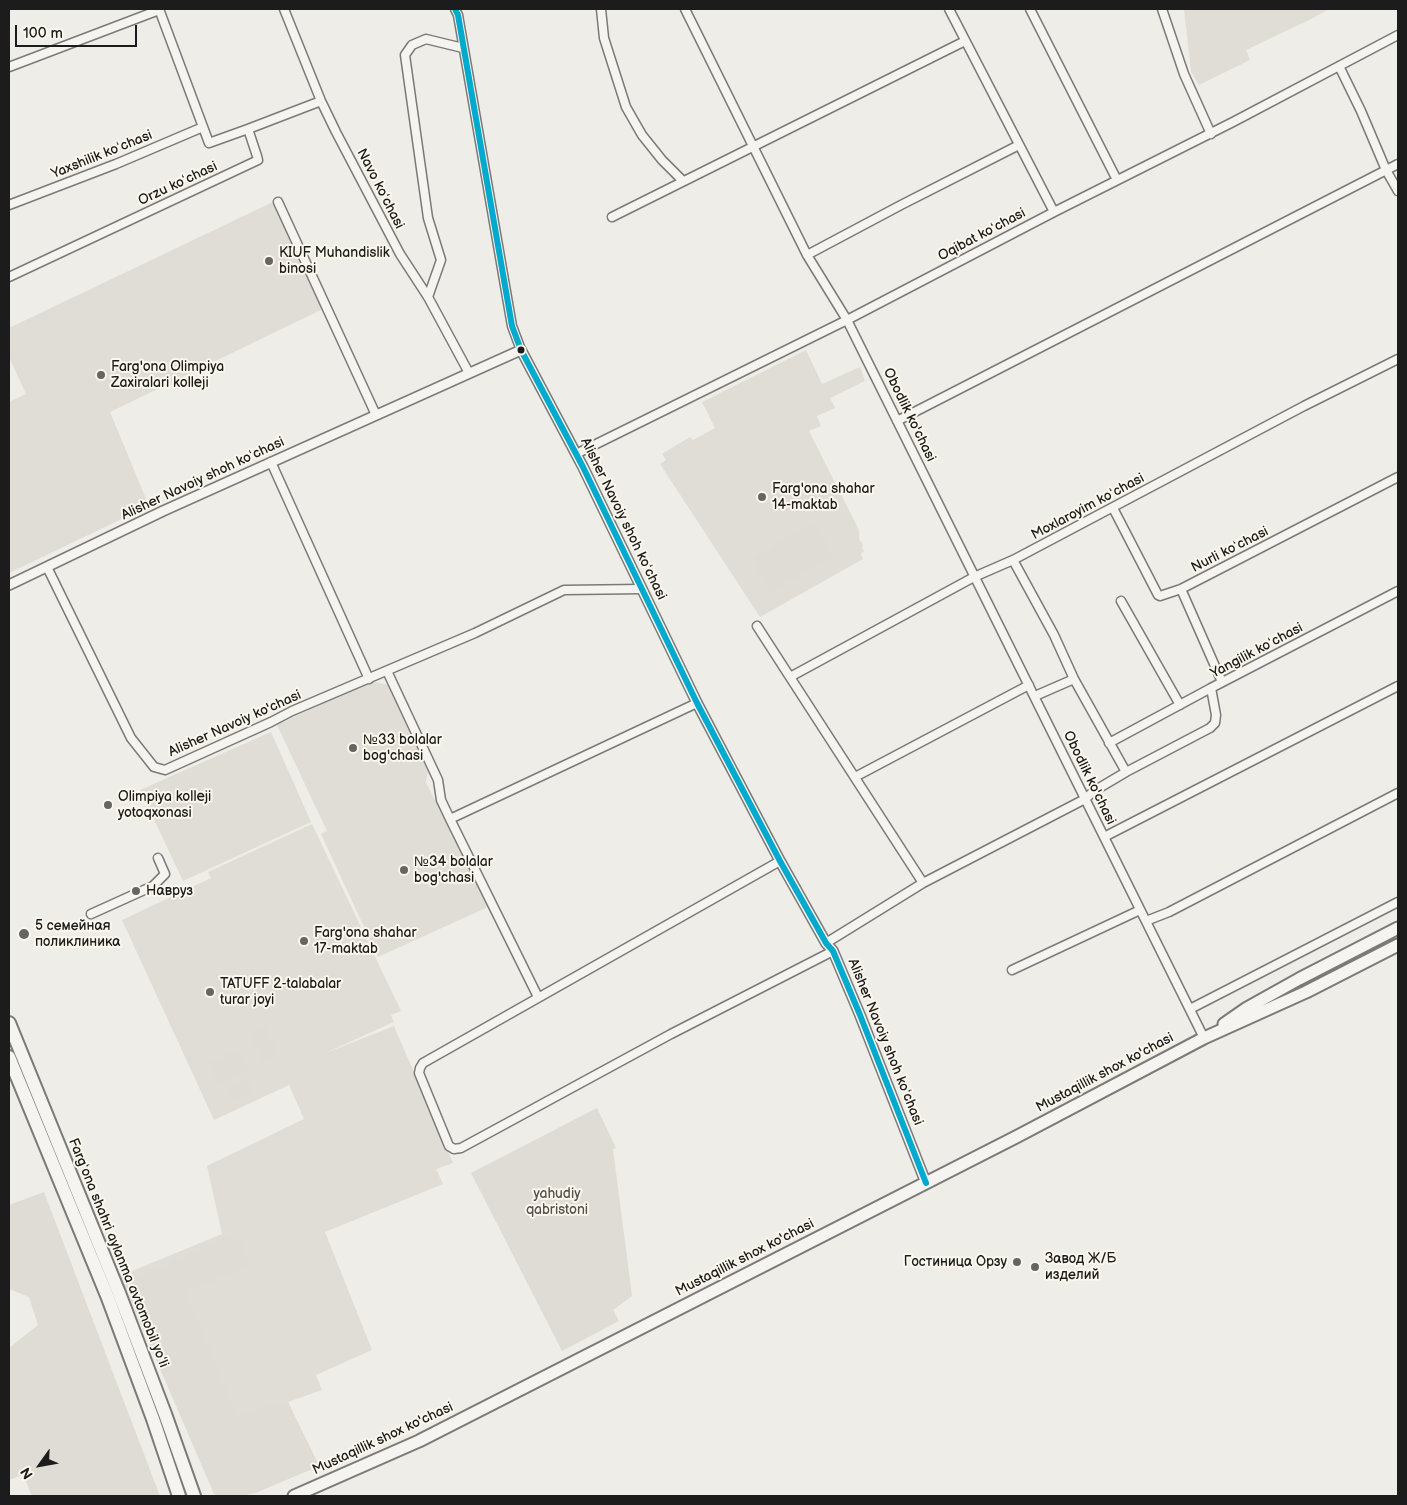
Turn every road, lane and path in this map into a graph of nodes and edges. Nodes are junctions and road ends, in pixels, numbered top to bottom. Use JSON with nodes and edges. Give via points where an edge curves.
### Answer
{"nodes":[{"id":1,"x":284,"y":9,"type":"edge"},
{"id":2,"x":455,"y":9,"type":"edge"},
{"id":3,"x":601,"y":9,"type":"edge"},
{"id":4,"x":685,"y":9,"type":"edge"},
{"id":5,"x":949,"y":9,"type":"edge"},
{"id":6,"x":1030,"y":9,"type":"edge"},
{"id":7,"x":1162,"y":9,"type":"edge"},
{"id":8,"x":159,"y":10,"type":"edge"},
{"id":9,"x":1398,"y":35,"type":"edge"},
{"id":10,"x":964,"y":41,"type":"junction"},
{"id":11,"x":463,"y":48,"type":"junction"},
{"id":12,"x":1339,"y":66,"type":"junction"},
{"id":13,"x":9,"y":67,"type":"edge"},
{"id":14,"x":321,"y":101,"type":"junction"},
{"id":15,"x":203,"y":127,"type":"junction"},
{"id":16,"x":248,"y":130,"type":"junction"},
{"id":17,"x":1211,"y":134,"type":"junction"},
{"id":18,"x":1019,"y":145,"type":"junction"},
{"id":19,"x":754,"y":147,"type":"junction"},
{"id":20,"x":1398,"y":164,"type":"edge"},
{"id":21,"x":1386,"y":170,"type":"junction"},
{"id":22,"x":1117,"y":180,"type":"junction"},
{"id":23,"x":683,"y":181,"type":"junction"},
{"id":24,"x":1398,"y":192,"type":"edge"},
{"id":25,"x":278,"y":202,"type":"dead end"},
{"id":26,"x":9,"y":205,"type":"edge"},
{"id":27,"x":1054,"y":212,"type":"junction"},
{"id":28,"x":612,"y":217,"type":"dead end"},
{"id":29,"x":807,"y":255,"type":"junction"},
{"id":30,"x":9,"y":277,"type":"edge"},
{"id":31,"x":428,"y":297,"type":"junction"},
{"id":32,"x":847,"y":320,"type":"junction"},
{"id":33,"x":521,"y":350,"type":"junction"},
{"id":34,"x":1398,"y":359,"type":"edge"},
{"id":35,"x":469,"y":373,"type":"junction"},
{"id":36,"x":376,"y":415,"type":"junction"},
{"id":37,"x":897,"y":421,"type":"junction"},
{"id":38,"x":576,"y":454,"type":"junction"},
{"id":39,"x":270,"y":462,"type":"junction"},
{"id":40,"x":1398,"y":477,"type":"edge"},
{"id":41,"x":1113,"y":508,"type":"junction"},
{"id":42,"x":1013,"y":560,"type":"junction"},
{"id":43,"x":47,"y":567,"type":"junction"},
{"id":44,"x":974,"y":576,"type":"junction"},
{"id":45,"x":9,"y":585,"type":"edge"},
{"id":46,"x":642,"y":588,"type":"junction"},
{"id":47,"x":1180,"y":589,"type":"junction"},
{"id":48,"x":1398,"y":591,"type":"edge"},
{"id":49,"x":1121,"y":601,"type":"dead end"},
{"id":50,"x":758,"y":626,"type":"dead end"},
{"id":51,"x":387,"y":671,"type":"junction"},
{"id":52,"x":790,"y":677,"type":"junction"},
{"id":53,"x":369,"y":678,"type":"junction"},
{"id":54,"x":1074,"y":679,"type":"junction"},
{"id":55,"x":1222,"y":682,"type":"junction"},
{"id":56,"x":1029,"y":685,"type":"junction"},
{"id":57,"x":1398,"y":686,"type":"edge"},
{"id":58,"x":1211,"y":688,"type":"junction"},
{"id":59,"x":1035,"y":696,"type":"junction"},
{"id":60,"x":697,"y":703,"type":"junction"},
{"id":61,"x":1180,"y":705,"type":"junction"},
{"id":62,"x":1110,"y":743,"type":"junction"},
{"id":63,"x":1126,"y":772,"type":"junction"},
{"id":64,"x":855,"y":777,"type":"junction"},
{"id":65,"x":1398,"y":793,"type":"edge"},
{"id":66,"x":1085,"y":799,"type":"junction"},
{"id":67,"x":450,"y":819,"type":"junction"},
{"id":68,"x":1104,"y":836,"type":"junction"},
{"id":69,"x":158,"y":858,"type":"dead end"},
{"id":70,"x":780,"y":861,"type":"junction"},
{"id":71,"x":923,"y":883,"type":"junction"},
{"id":72,"x":1398,"y":902,"type":"edge"},
{"id":73,"x":1140,"y":910,"type":"junction"},
{"id":74,"x":91,"y":914,"type":"dead end"},
{"id":75,"x":1146,"y":921,"type":"junction"},
{"id":76,"x":1398,"y":928,"type":"edge"},
{"id":77,"x":826,"y":943,"type":"junction"},
{"id":78,"x":1398,"y":945,"type":"edge"},
{"id":79,"x":832,"y":951,"type":"junction"},
{"id":80,"x":1012,"y":970,"type":"dead end"},
{"id":81,"x":538,"y":997,"type":"junction"},
{"id":82,"x":1190,"y":1009,"type":"junction"},
{"id":83,"x":9,"y":1023,"type":"edge"},
{"id":84,"x":1204,"y":1038,"type":"junction"},
{"id":85,"x":9,"y":1058,"type":"edge"},
{"id":86,"x":926,"y":1183,"type":"junction"},
{"id":87,"x":179,"y":1496,"type":"edge"},
{"id":88,"x":194,"y":1496,"type":"edge"},
{"id":89,"x":294,"y":1496,"type":"edge"}],
"edges":[{"from":1,"to":14,"type":"street","name":"Navo koʻchasi"},
{"from":2,"to":11,"type":"street"},
{"from":3,"to":23,"type":"street","via":[[604,38],[626,107],[642,135]]},
{"from":4,"to":19,"type":"street","name":"Obodlik ko'chasi"},
{"from":5,"to":10,"type":"street"},
{"from":6,"to":22,"type":"street"},
{"from":7,"to":17,"type":"street","via":[[1184,74]]},
{"from":8,"to":13,"type":"street"},
{"from":8,"to":15,"type":"street"},
{"from":9,"to":12,"type":"street","name":"Oqibat koʻchasi"},
{"from":10,"to":18,"type":"street"},
{"from":10,"to":19,"type":"street"},
{"from":11,"to":31,"type":"street","via":[[426,39],[412,45],[405,55],[428,218],[441,260]]},
{"from":11,"to":33,"type":"street","via":[[512,326]]},
{"from":12,"to":17,"type":"street","name":"Oqibat koʻchasi"},
{"from":12,"to":21,"type":"street"},
{"from":14,"to":16,"type":"street"},
{"from":14,"to":31,"type":"street","name":"Navo koʻchasi","via":[[400,254]]},
{"from":15,"to":16,"type":"street","via":[[209,142]]},
{"from":15,"to":26,"type":"street","name":"Yaxshilik koʻchasi"},
{"from":16,"to":30,"type":"street","name":"Orzu koʻchasi","via":[[258,160]]},
{"from":17,"to":22,"type":"street","name":"Oqibat koʻchasi"},
{"from":18,"to":27,"type":"street"},
{"from":18,"to":29,"type":"street"},
{"from":19,"to":23,"type":"street"},
{"from":19,"to":29,"type":"street","name":"Obodlik ko'chasi"},
{"from":20,"to":21,"type":"street"},
{"from":21,"to":24,"type":"street"},
{"from":21,"to":37,"type":"street"},
{"from":22,"to":27,"type":"street","name":"Oqibat koʻchasi"},
{"from":23,"to":28,"type":"street"},
{"from":25,"to":36,"type":"street"},
{"from":27,"to":32,"type":"street","name":"Oqibat koʻchasi"},
{"from":29,"to":32,"type":"street","name":"Obodlik ko'chasi"},
{"from":31,"to":35,"type":"street","name":"Navo koʻchasi"},
{"from":32,"to":37,"type":"street","name":"Obodlik ko'chasi"},
{"from":32,"to":38,"type":"street","name":"Oqibat koʻchasi"},
{"from":33,"to":35,"type":"street","name":"Alisher Navoiy shoh koʻchasi"},
{"from":33,"to":38,"type":"street","name":"Alisher Navoiy shoh koʻchasi"},
{"from":34,"to":41,"type":"street","name":"Moxlaroyim koʻchasi"},
{"from":35,"to":36,"type":"street","name":"Alisher Navoiy shoh koʻchasi"},
{"from":36,"to":39,"type":"street","name":"Alisher Navoiy shoh koʻchasi"},
{"from":37,"to":44,"type":"street","name":"Obodlik ko'chasi"},
{"from":38,"to":46,"type":"street","name":"Alisher Navoiy shoh koʻchasi"},
{"from":39,"to":43,"type":"street","name":"Alisher Navoiy shoh koʻchasi"},
{"from":39,"to":53,"type":"street"},
{"from":40,"to":47,"type":"street","name":"Nurli koʻchasi"},
{"from":41,"to":42,"type":"street","name":"Moxlaroyim koʻchasi"},
{"from":41,"to":47,"type":"street","name":"Nurli koʻchasi","via":[[1158,595],[1164,596]]},
{"from":42,"to":44,"type":"street","name":"Moxlaroyim koʻchasi"},
{"from":42,"to":54,"type":"street"},
{"from":43,"to":45,"type":"street","name":"Alisher Navoiy shoh koʻchasi"},
{"from":43,"to":53,"type":"street","name":"Alisher Navoiy ko'chasi","via":[[131,738],[154,767],[165,770]]},
{"from":44,"to":52,"type":"street","name":"Moxlaroyim koʻchasi"},
{"from":44,"to":56,"type":"street","name":"Obodlik ko'chasi"},
{"from":46,"to":51,"type":"street","name":"Alisher Navoiy ko'chasi","via":[[564,590]]},
{"from":46,"to":60,"type":"street","name":"Alisher Navoiy shoh koʻchasi"},
{"from":47,"to":55,"type":"street"},
{"from":48,"to":55,"type":"street","name":"Yangilik koʻchasi"},
{"from":49,"to":61,"type":"street"},
{"from":50,"to":52,"type":"street"},
{"from":51,"to":53,"type":"street","name":"Alisher Navoiy ko'chasi"},
{"from":51,"to":67,"type":"street","via":[[438,780],[441,800]]},
{"from":52,"to":64,"type":"street"},
{"from":54,"to":59,"type":"street"},
{"from":54,"to":62,"type":"street"},
{"from":55,"to":58,"type":"street","name":"Yangilik koʻchasi"},
{"from":56,"to":59,"type":"street","name":"Obodlik ko'chasi"},
{"from":56,"to":64,"type":"street"},
{"from":57,"to":68,"type":"street","name":"Obodlik ko'chasi"},
{"from":58,"to":61,"type":"street"},
{"from":58,"to":63,"type":"street","name":"Yangilik koʻchasi","via":[[1216,715],[1210,728]]},
{"from":59,"to":66,"type":"street","name":"Obodlik ko'chasi"},
{"from":60,"to":67,"type":"street"},
{"from":60,"to":70,"type":"street","name":"Alisher Navoiy shoh koʻchasi"},
{"from":61,"to":62,"type":"street"},
{"from":62,"to":63,"type":"street"},
{"from":63,"to":66,"type":"street","name":"Yangilik koʻchasi"},
{"from":64,"to":71,"type":"street"},
{"from":65,"to":75,"type":"street"},
{"from":66,"to":68,"type":"street","name":"Obodlik ko'chasi"},
{"from":66,"to":71,"type":"street","name":"Yangilik koʻchasi"},
{"from":67,"to":81,"type":"street"},
{"from":68,"to":73,"type":"street","name":"Obodlik ko'chasi"},
{"from":69,"to":74,"type":"street","via":[[164,874],[153,886]]},
{"from":70,"to":77,"type":"street","name":"Alisher Navoiy shoh koʻchasi"},
{"from":70,"to":81,"type":"street"},
{"from":71,"to":77,"type":"street","name":"Yangilik koʻchasi"},
{"from":72,"to":82,"type":"street"},
{"from":73,"to":75,"type":"street","name":"Obodlik ko'chasi"},
{"from":73,"to":80,"type":"street"},
{"from":75,"to":82,"type":"street","name":"Obodlik ko'chasi"},
{"from":76,"to":84,"type":"main road","name":"Mustaqillik shox ko'chasi","via":[[1247,1008]]},
{"from":77,"to":79,"type":"street","name":"Alisher Navoiy shoh koʻchasi"},
{"from":78,"to":84,"type":"main road","name":"Mustaqillik shox ko'chasi","via":[[1306,992]]},
{"from":79,"to":81,"type":"street","via":[[454,1149],[449,1146],[419,1074],[420,1068]]},
{"from":79,"to":86,"type":"street","name":"Alisher Navoiy shoh koʻchasi"},
{"from":82,"to":84,"type":"street","name":"Obodlik ko'chasi"},
{"from":83,"to":88,"type":"highway","name":"Fargʻona shahri aylanma avtomobil yoʻli","via":[[122,1302]]},
{"from":84,"to":86,"type":"main road","name":"Mustaqillik shox ko'chasi"},
{"from":85,"to":87,"type":"highway","name":"Fargʻona shahri aylanma avtomobil yoʻli","via":[[108,1298]]},
{"from":86,"to":89,"type":"main road","name":"Mustaqillik shox ko'chasi","via":[[419,1441]]}]}
